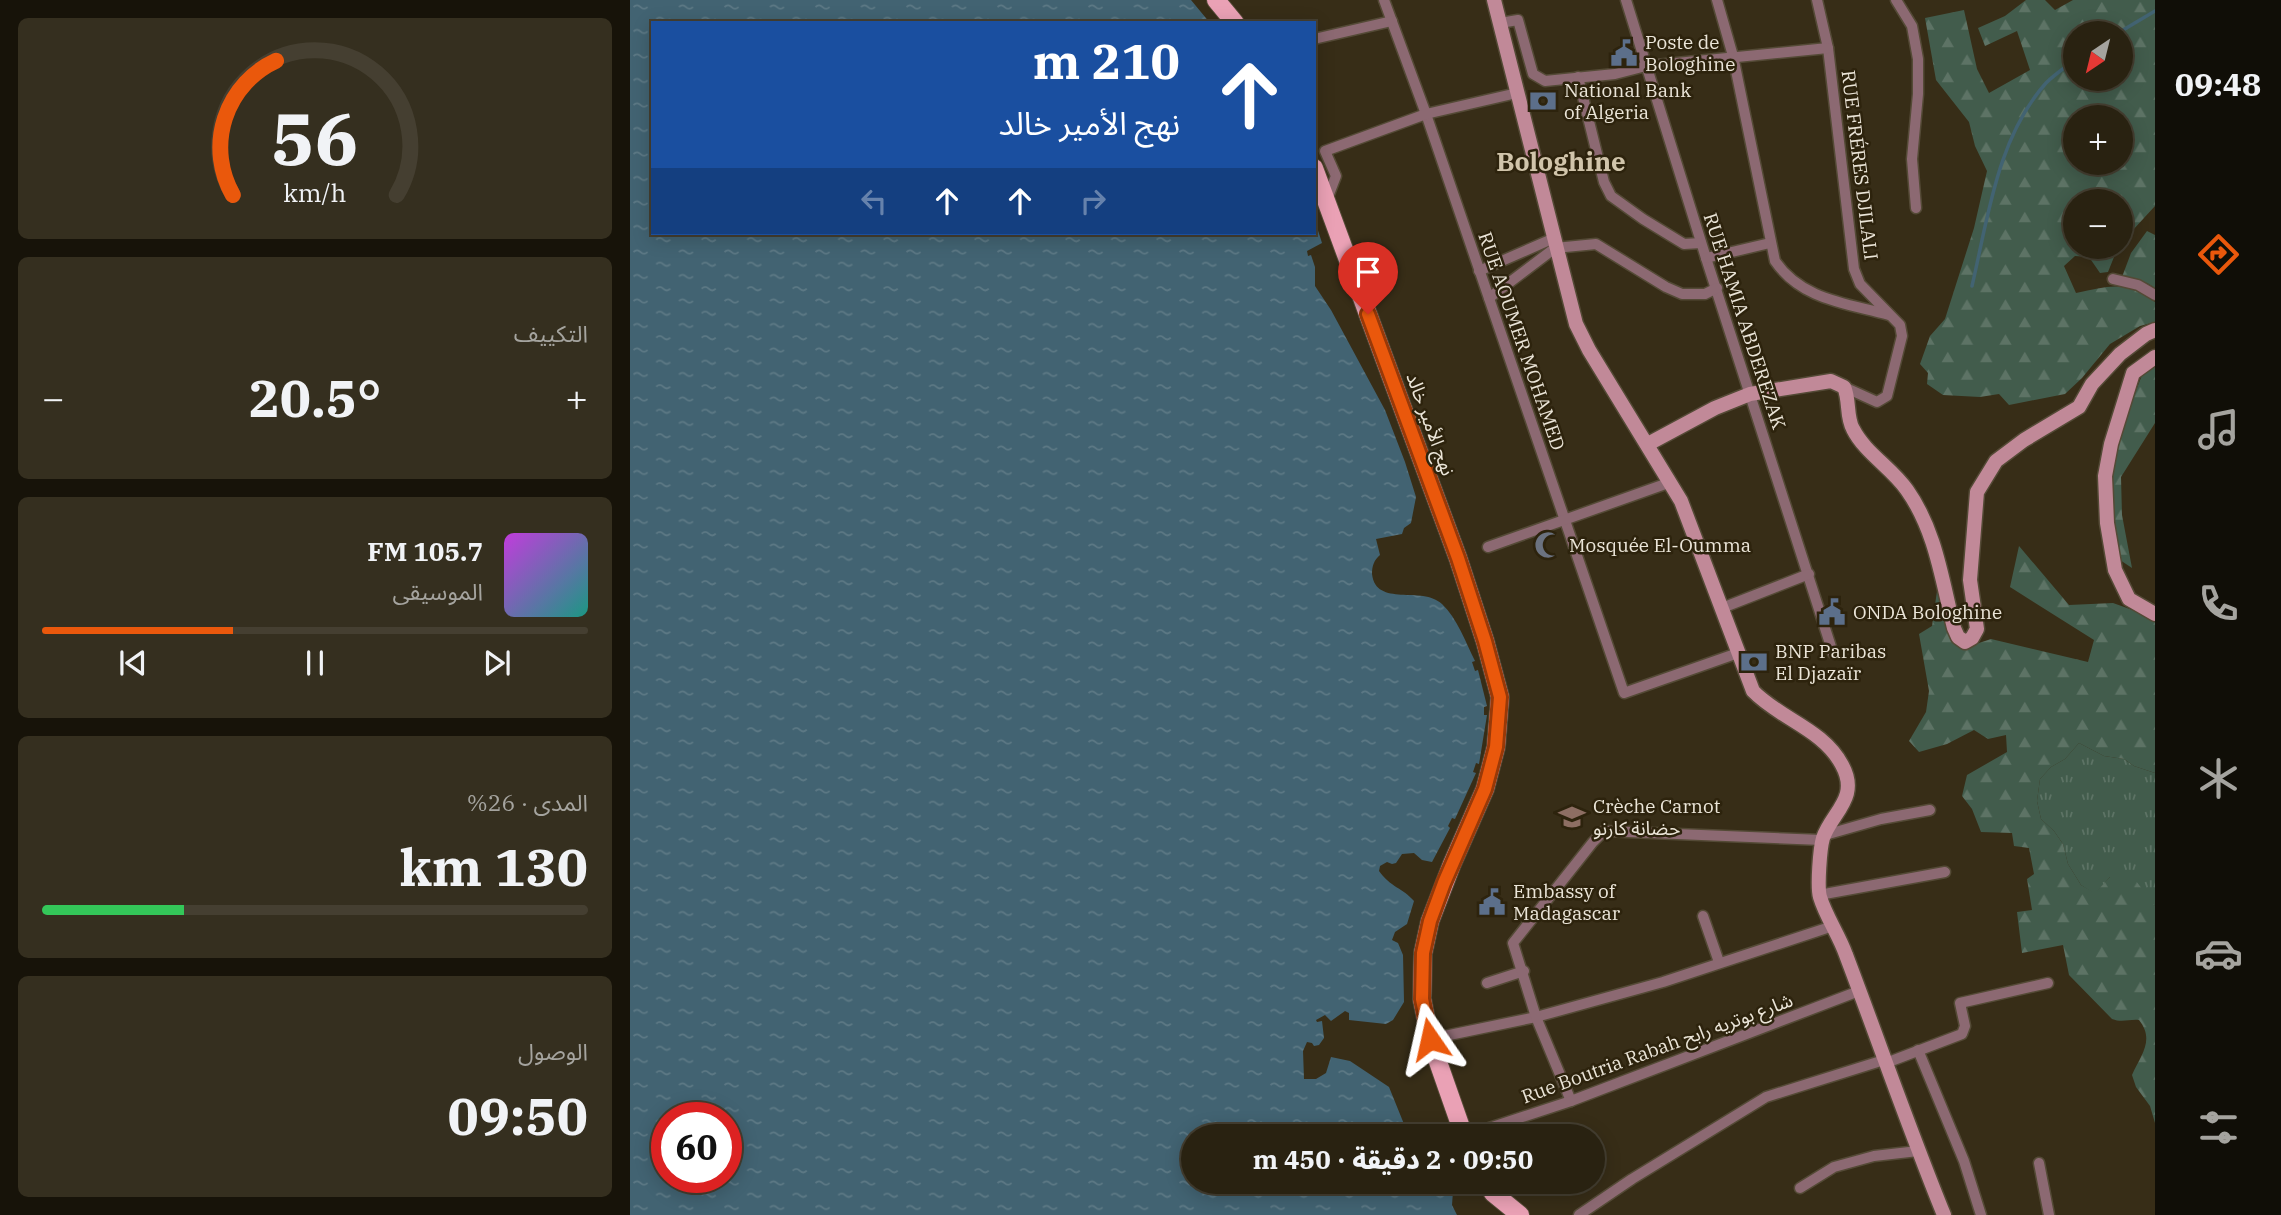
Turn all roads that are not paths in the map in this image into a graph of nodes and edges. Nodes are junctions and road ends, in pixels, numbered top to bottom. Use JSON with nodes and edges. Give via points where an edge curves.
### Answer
{"nodes":[{"id":1,"x":1216,"y":0,"type":"edge"},
{"id":2,"x":1384,"y":0,"type":"edge"},
{"id":3,"x":1494,"y":0,"type":"edge"},
{"id":4,"x":1626,"y":0,"type":"edge"},
{"id":5,"x":1717,"y":0,"type":"edge"},
{"id":6,"x":1817,"y":0,"type":"edge"},
{"id":7,"x":1896,"y":0,"type":"edge"},
{"id":8,"x":1233,"y":21,"type":"edge"},
{"id":9,"x":1392,"y":21,"type":"junction"},
{"id":10,"x":1500,"y":23,"type":"junction"},
{"id":11,"x":1316,"y":39,"type":"edge"},
{"id":12,"x":1828,"y":48,"type":"junction"},
{"id":13,"x":1733,"y":56,"type":"junction"},
{"id":14,"x":1646,"y":66,"type":"junction"},
{"id":15,"x":1578,"y":77,"type":"junction"},
{"id":16,"x":1517,"y":93,"type":"junction"},
{"id":17,"x":1426,"y":114,"type":"junction"},
{"id":18,"x":1316,"y":174,"type":"edge"},
{"id":19,"x":1326,"y":202,"type":"junction"},
{"id":20,"x":1916,"y":208,"type":"dead end"},
{"id":21,"x":1701,"y":243,"type":"junction"},
{"id":22,"x":1770,"y":243,"type":"junction"},
{"id":23,"x":1554,"y":244,"type":"junction"},
{"id":24,"x":1706,"y":258,"type":"junction"},
{"id":25,"x":1479,"y":271,"type":"junction"},
{"id":26,"x":2113,"y":279,"type":"dead end"},
{"id":27,"x":1717,"y":288,"type":"junction"},
{"id":28,"x":2155,"y":295,"type":"edge"},
{"id":29,"x":1489,"y":299,"type":"junction"},
{"id":30,"x":1889,"y":315,"type":"junction"},
{"id":31,"x":2155,"y":330,"type":"edge"},
{"id":32,"x":2155,"y":356,"type":"edge"},
{"id":33,"x":1844,"y":387,"type":"junction"},
{"id":34,"x":1750,"y":394,"type":"junction"},
{"id":35,"x":1648,"y":443,"type":"junction"},
{"id":36,"x":1671,"y":482,"type":"junction"},
{"id":37,"x":1565,"y":519,"type":"junction"},
{"id":38,"x":1488,"y":547,"type":"dead end"},
{"id":39,"x":1809,"y":574,"type":"junction"},
{"id":40,"x":1722,"y":608,"type":"junction"},
{"id":41,"x":2155,"y":614,"type":"edge"},
{"id":42,"x":1738,"y":653,"type":"junction"},
{"id":43,"x":1833,"y":653,"type":"dead end"},
{"id":44,"x":1930,"y":810,"type":"dead end"},
{"id":45,"x":1824,"y":837,"type":"junction"},
{"id":46,"x":1945,"y":872,"type":"dead end"},
{"id":47,"x":1819,"y":894,"type":"junction"},
{"id":48,"x":1703,"y":916,"type":"dead end"},
{"id":49,"x":1833,"y":926,"type":"junction"},
{"id":50,"x":1719,"y":962,"type":"junction"},
{"id":51,"x":1524,"y":971,"type":"junction"},
{"id":52,"x":1486,"y":983,"type":"dead end"},
{"id":53,"x":2049,"y":983,"type":"dead end"},
{"id":54,"x":1859,"y":991,"type":"junction"},
{"id":55,"x":1536,"y":1017,"type":"junction"},
{"id":56,"x":1430,"y":1039,"type":"junction"},
{"id":57,"x":1918,"y":1050,"type":"junction"},
{"id":58,"x":1885,"y":1062,"type":"junction"},
{"id":59,"x":1570,"y":1101,"type":"junction"},
{"id":60,"x":1461,"y":1124,"type":"edge"},
{"id":61,"x":1501,"y":1124,"type":"edge"},
{"id":62,"x":1918,"y":1151,"type":"junction"},
{"id":63,"x":2039,"y":1163,"type":"dead end"},
{"id":64,"x":1800,"y":1188,"type":"dead end"},
{"id":65,"x":1494,"y":1194,"type":"edge"},
{"id":66,"x":1520,"y":1215,"type":"edge"},
{"id":67,"x":1580,"y":1215,"type":"edge"},
{"id":68,"x":1944,"y":1215,"type":"edge"},
{"id":69,"x":1981,"y":1215,"type":"edge"},
{"id":70,"x":2049,"y":1215,"type":"edge"}],
"edges":[{"from":1,"to":8,"type":"main road"},
{"from":2,"to":9,"type":"street","name":"RUE AOUMER MOHAMED"},
{"from":3,"to":10,"type":"main road"},
{"from":4,"to":14,"type":"street","name":"RUE HAMIA ABDEREZAK"},
{"from":5,"to":13,"type":"street"},
{"from":6,"to":12,"type":"street","name":"RUE FRÉRES DJILALI"},
{"from":7,"to":20,"type":"street","via":[[1912,26],[1918,59],[1912,159]]},
{"from":9,"to":11,"type":"street"},
{"from":9,"to":17,"type":"street","name":"RUE AOUMER MOHAMED"},
{"from":10,"to":15,"type":"street","via":[[1518,20],[1538,79]]},
{"from":10,"to":16,"type":"main road"},
{"from":12,"to":13,"type":"street"},
{"from":12,"to":30,"type":"street","name":"RUE FRÉRES DJILALI","via":[[1854,269],[1860,284]]},
{"from":13,"to":14,"type":"street"},
{"from":13,"to":22,"type":"street"},
{"from":14,"to":15,"type":"street"},
{"from":14,"to":21,"type":"street","name":"RUE HAMIA ABDEREZAK"},
{"from":15,"to":21,"type":"street","via":[[1611,196],[1684,244]]},
{"from":16,"to":17,"type":"street"},
{"from":16,"to":23,"type":"main road"},
{"from":17,"to":19,"type":"street","via":[[1325,150],[1336,176]]},
{"from":17,"to":25,"type":"street","name":"RUE AOUMER MOHAMED"},
{"from":18,"to":19,"type":"main road","name":"نهج الأمير خالد"},
{"from":19,"to":56,"type":"main road","name":"نهج الأمير خالد","via":[[1458,558],[1500,697],[1496,747],[1485,789],[1430,921],[1423,953],[1422,999]]},
{"from":21,"to":24,"type":"street","name":"RUE HAMIA ABDEREZAK"},
{"from":22,"to":24,"type":"street"},
{"from":22,"to":30,"type":"street","via":[[1775,261],[1802,288],[1825,299]]},
{"from":23,"to":25,"type":"street"},
{"from":23,"to":27,"type":"street","via":[[1596,244],[1682,294],[1705,294]]},
{"from":23,"to":29,"type":"street"},
{"from":23,"to":35,"type":"main road","via":[[1588,350]]},
{"from":24,"to":27,"type":"street","name":"RUE HAMIA ABDEREZAK"},
{"from":25,"to":29,"type":"street","name":"RUE AOUMER MOHAMED"},
{"from":26,"to":28,"type":"street"},
{"from":27,"to":34,"type":"street","name":"RUE HAMIA ABDEREZAK"},
{"from":29,"to":37,"type":"street","name":"RUE AOUMER MOHAMED"},
{"from":30,"to":33,"type":"street","name":"RUE FRÉRES DJILALI","via":[[1900,325],[1902,336],[1887,396],[1877,402]]},
{"from":31,"to":33,"type":"main road","via":[[2120,354],[2092,384],[2079,407],[1996,461],[1977,492],[1970,580],[1977,629],[1965,642],[1954,628],[1926,523],[1907,490],[1851,428]]},
{"from":32,"to":41,"type":"main road","via":[[2133,373],[2105,476],[2115,570],[2129,599]]},
{"from":33,"to":34,"type":"main road","via":[[1831,381]]},
{"from":34,"to":35,"type":"main road"},
{"from":34,"to":39,"type":"street","name":"RUE HAMIA ABDEREZAK"},
{"from":35,"to":36,"type":"main road"},
{"from":36,"to":37,"type":"street"},
{"from":36,"to":40,"type":"main road"},
{"from":37,"to":38,"type":"street"},
{"from":37,"to":42,"type":"street","name":"RUE AOUMER MOHAMED","via":[[1624,693]]},
{"from":39,"to":40,"type":"street"},
{"from":39,"to":43,"type":"street","name":"RUE HAMIA ABDEREZAK"},
{"from":40,"to":42,"type":"main road"},
{"from":42,"to":45,"type":"main road","via":[[1753,691],[1783,716],[1817,735],[1846,775],[1846,802]]},
{"from":44,"to":45,"type":"street"},
{"from":45,"to":47,"type":"main road"},
{"from":45,"to":51,"type":"street","via":[[1604,831],[1513,943]]},
{"from":46,"to":47,"type":"street"},
{"from":47,"to":49,"type":"main road"},
{"from":48,"to":50,"type":"street"},
{"from":49,"to":50,"type":"street"},
{"from":49,"to":54,"type":"main road"},
{"from":50,"to":55,"type":"street"},
{"from":51,"to":52,"type":"street"},
{"from":51,"to":55,"type":"street"},
{"from":53,"to":57,"type":"street","via":[[1960,1003],[1964,1032]]},
{"from":54,"to":58,"type":"main road"},
{"from":54,"to":59,"type":"street","name":"Rue Boutria Rabah شارع بوتريه رابح"},
{"from":55,"to":56,"type":"street"},
{"from":55,"to":59,"type":"street"},
{"from":56,"to":60,"type":"main road","name":"نهج الأمير خالد"},
{"from":57,"to":58,"type":"street"},
{"from":57,"to":69,"type":"street"},
{"from":58,"to":62,"type":"main road"},
{"from":58,"to":67,"type":"street","via":[[1766,1097]]},
{"from":59,"to":61,"type":"street","name":"Rue Boutria Rabah شارع بوتريه رابح"},
{"from":62,"to":64,"type":"street","via":[[1834,1167]]},
{"from":62,"to":68,"type":"main road"},
{"from":63,"to":70,"type":"street"},
{"from":65,"to":66,"type":"main road"}]}
